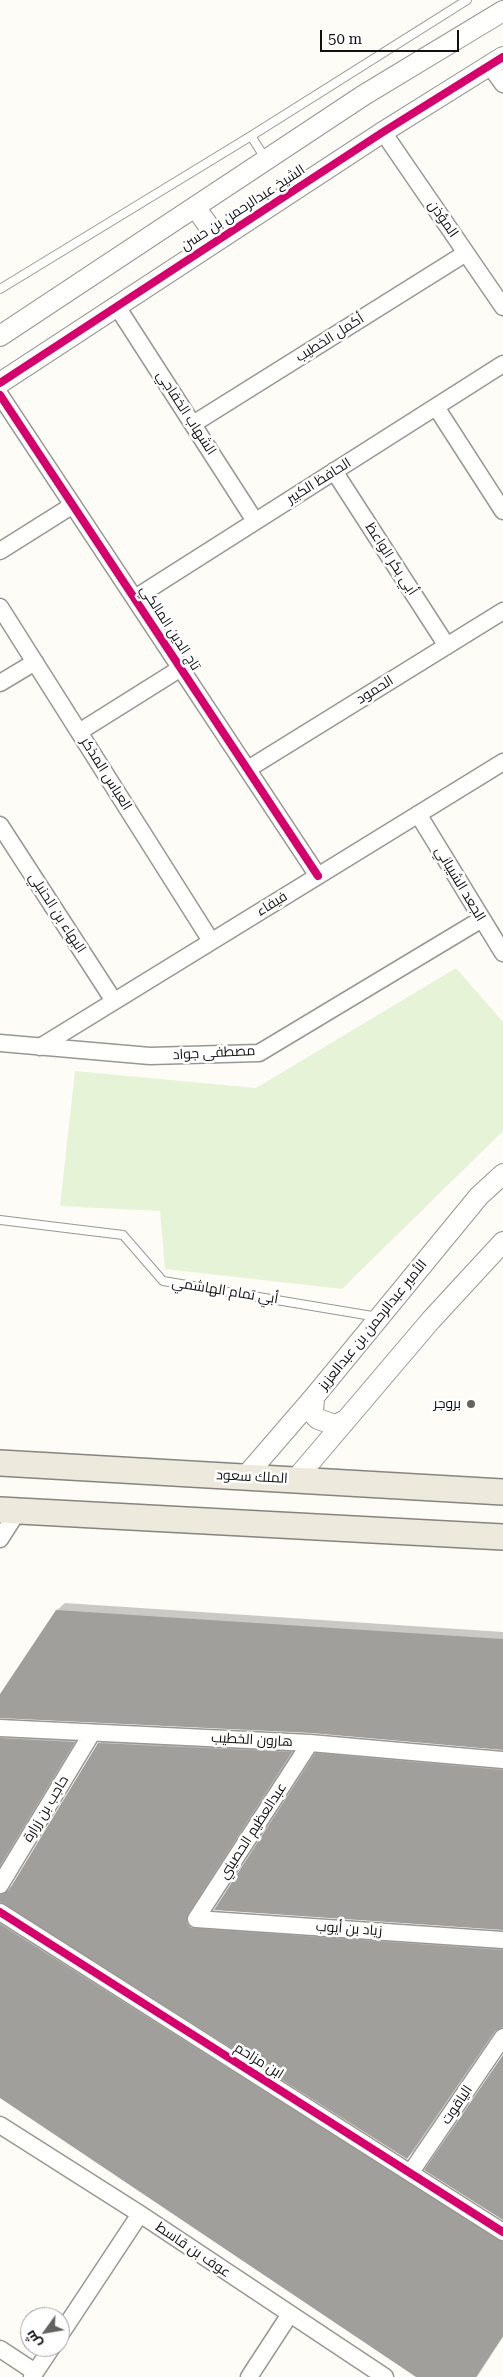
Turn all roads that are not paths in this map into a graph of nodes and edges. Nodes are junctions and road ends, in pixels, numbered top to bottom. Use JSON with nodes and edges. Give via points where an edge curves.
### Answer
{"nodes":[{"id":1,"x":468,"y":0,"type":"edge"},
{"id":2,"x":503,"y":12,"type":"edge"},
{"id":3,"x":496,"y":62,"type":"edge"},
{"id":4,"x":503,"y":84,"type":"edge"},
{"id":5,"x":382,"y":132,"type":"junction"},
{"id":6,"x":251,"y":136,"type":"junction"},
{"id":7,"x":266,"y":160,"type":"junction"},
{"id":8,"x":195,"y":207,"type":"junction"},
{"id":9,"x":218,"y":239,"type":"junction"},
{"id":10,"x":466,"y":253,"type":"junction"},
{"id":11,"x":0,"y":289,"type":"edge"},
{"id":12,"x":116,"y":305,"type":"junction"},
{"id":13,"x":503,"y":307,"type":"edge"},
{"id":14,"x":0,"y":336,"type":"edge"},
{"id":15,"x":503,"y":364,"type":"edge"},
{"id":16,"x":0,"y":383,"type":"edge"},
{"id":17,"x":0,"y":395,"type":"edge"},
{"id":18,"x":436,"y":407,"type":"junction"},
{"id":19,"x":193,"y":424,"type":"junction"},
{"id":20,"x":334,"y":471,"type":"junction"},
{"id":21,"x":73,"y":505,"type":"junction"},
{"id":22,"x":503,"y":511,"type":"edge"},
{"id":23,"x":255,"y":521,"type":"junction"},
{"id":24,"x":0,"y":551,"type":"edge"},
{"id":25,"x":134,"y":598,"type":"junction"},
{"id":26,"x":0,"y":607,"type":"edge"},
{"id":27,"x":503,"y":611,"type":"edge"},
{"id":28,"x":447,"y":646,"type":"junction"},
{"id":29,"x":35,"y":662,"type":"junction"},
{"id":30,"x":181,"y":668,"type":"junction"},
{"id":31,"x":0,"y":683,"type":"edge"},
{"id":32,"x":79,"y":732,"type":"junction"},
{"id":33,"x":503,"y":762,"type":"edge"},
{"id":34,"x":248,"y":769,"type":"junction"},
{"id":35,"x":418,"y":814,"type":"junction"},
{"id":36,"x":0,"y":825,"type":"edge"},
{"id":37,"x":318,"y":876,"type":"junction"},
{"id":38,"x":482,"y":919,"type":"junction"},
{"id":39,"x":212,"y":941,"type":"junction"},
{"id":40,"x":503,"y":953,"type":"edge"},
{"id":41,"x":114,"y":1001,"type":"junction"},
{"id":42,"x":0,"y":1043,"type":"edge"},
{"id":43,"x":40,"y":1047,"type":"junction"},
{"id":44,"x":503,"y":1174,"type":"edge"},
{"id":45,"x":0,"y":1220,"type":"edge"},
{"id":46,"x":503,"y":1242,"type":"edge"},
{"id":47,"x":380,"y":1317,"type":"junction"},
{"id":48,"x":314,"y":1397,"type":"junction"},
{"id":49,"x":346,"y":1420,"type":"junction"},
{"id":50,"x":0,"y":1463,"type":"edge"},
{"id":51,"x":245,"y":1477,"type":"junction"},
{"id":52,"x":295,"y":1480,"type":"junction"},
{"id":53,"x":503,"y":1492,"type":"edge"},
{"id":54,"x":9,"y":1511,"type":"edge"},
{"id":55,"x":503,"y":1537,"type":"edge"},
{"id":56,"x":0,"y":1539,"type":"edge"},
{"id":57,"x":0,"y":1728,"type":"edge"},
{"id":58,"x":92,"y":1733,"type":"junction"},
{"id":59,"x":310,"y":1743,"type":"junction"},
{"id":60,"x":503,"y":1760,"type":"edge"},
{"id":61,"x":0,"y":1885,"type":"edge"},
{"id":62,"x":0,"y":1912,"type":"edge"},
{"id":63,"x":196,"y":1919,"type":"joint"},
{"id":64,"x":503,"y":1940,"type":"edge"},
{"id":65,"x":503,"y":2038,"type":"edge"},
{"id":66,"x":0,"y":2125,"type":"edge"},
{"id":67,"x":411,"y":2172,"type":"junction"},
{"id":68,"x":140,"y":2214,"type":"junction"},
{"id":69,"x":503,"y":2232,"type":"edge"},
{"id":70,"x":290,"y":2314,"type":"junction"},
{"id":71,"x":70,"y":2320,"type":"edge"},
{"id":72,"x":0,"y":2349,"type":"edge"},
{"id":73,"x":46,"y":2357,"type":"edge"},
{"id":74,"x":34,"y":2375,"type":"edge"},
{"id":75,"x":249,"y":2377,"type":"edge"},
{"id":76,"x":385,"y":2377,"type":"edge"}],
"edges":[{"from":1,"to":6,"type":"lane"},
{"from":2,"to":7,"type":"street","name":"الشيخ عبدالرحمن بن حسن","via":[[364,95]]},
{"from":3,"to":4,"type":"street"},
{"from":3,"to":5,"type":"street","name":"الشيخ عبدالرحمن بن حسن"},
{"from":5,"to":9,"type":"street","name":"الشيخ عبدالرحمن بن حسن"},
{"from":5,"to":10,"type":"street","name":"المؤذن"},
{"from":6,"to":7,"type":"lane"},
{"from":6,"to":11,"type":"lane"},
{"from":7,"to":8,"type":"street","name":"الشيخ عبدالرحمن بن حسن"},
{"from":8,"to":9,"type":"street"},
{"from":8,"to":14,"type":"street","name":"الشيخ عبدالرحمن بن حسن"},
{"from":9,"to":12,"type":"street","name":"الشيخ عبدالرحمن بن حسن"},
{"from":10,"to":13,"type":"street","name":"المؤذن"},
{"from":10,"to":19,"type":"street","name":"أكمل الخطيب"},
{"from":12,"to":16,"type":"street","name":"الشيخ عبدالرحمن بن حسن"},
{"from":12,"to":19,"type":"street","name":"الشهاب الخفاجي"},
{"from":15,"to":18,"type":"street","name":"الحافظ الكبير"},
{"from":17,"to":21,"type":"street","name":"تاج الدين المالكي"},
{"from":18,"to":20,"type":"street","name":"الحافظ الكبير"},
{"from":18,"to":22,"type":"street"},
{"from":19,"to":23,"type":"street","name":"الشهاب الخفاجي"},
{"from":20,"to":23,"type":"street","name":"الحافظ الكبير"},
{"from":20,"to":28,"type":"street","name":"أبي بكر الواعظ"},
{"from":21,"to":24,"type":"street"},
{"from":21,"to":25,"type":"street","name":"تاج الدين المالكي"},
{"from":23,"to":25,"type":"street","name":"الحافظ الكبير"},
{"from":25,"to":30,"type":"street","name":"تاج الدين المالكي"},
{"from":26,"to":29,"type":"street","name":"العباس المذكر"},
{"from":27,"to":28,"type":"street","name":"الحمود"},
{"from":28,"to":34,"type":"street","name":"الحمود"},
{"from":29,"to":31,"type":"street"},
{"from":29,"to":32,"type":"street","name":"العباس المذكر"},
{"from":30,"to":32,"type":"street"},
{"from":30,"to":34,"type":"street","name":"تاج الدين المالكي"},
{"from":32,"to":39,"type":"street","name":"العباس المذكر"},
{"from":33,"to":35,"type":"street","name":"فيفاء"},
{"from":34,"to":37,"type":"street","name":"تاج الدين المالكي"},
{"from":35,"to":37,"type":"street","name":"فيفاء"},
{"from":35,"to":38,"type":"street","name":"الجعد الشيباني"},
{"from":36,"to":41,"type":"street","name":"البهاء بن الحنبلي"},
{"from":37,"to":39,"type":"street","name":"فيفاء"},
{"from":38,"to":40,"type":"street","name":"الجعد الشيباني"},
{"from":38,"to":43,"type":"street","name":"مصطفى جواد","via":[[259,1053],[150,1056]]},
{"from":39,"to":41,"type":"street","name":"فيفاء"},
{"from":41,"to":43,"type":"street","name":"فيفاء"},
{"from":42,"to":43,"type":"street","name":"مصطفى جواد"},
{"from":44,"to":47,"type":"street","name":"الأمير عبدالرحمن بن عبدالعزيز","via":[[479,1196]]},
{"from":45,"to":47,"type":"lane","name":"أبي تمام الهاشمي","via":[[123,1235],[163,1281]]},
{"from":46,"to":49,"type":"street"},
{"from":47,"to":48,"type":"street","name":"الأمير عبدالرحمن بن عبدالعزيز"},
{"from":48,"to":49,"type":"street","via":[[313,1414],[318,1419],[336,1425]]},
{"from":48,"to":51,"type":"street","name":"الأمير عبدالرحمن بن عبدالعزيز"},
{"from":49,"to":52,"type":"street"},
{"from":50,"to":51,"type":"main road","name":"الملك سعود"},
{"from":51,"to":52,"type":"main road","name":"الملك سعود"},
{"from":52,"to":53,"type":"main road","name":"الملك سعود"},
{"from":54,"to":55,"type":"main road"},
{"from":54,"to":56,"type":"street"},
{"from":57,"to":58,"type":"street","name":"هارون الخطيب"},
{"from":58,"to":59,"type":"street","name":"هارون الخطيب"},
{"from":58,"to":61,"type":"street","name":"حاجب بن زرارة"},
{"from":59,"to":60,"type":"street","name":"هارون الخطيب"},
{"from":59,"to":63,"type":"street","name":"عبدالعظيم الحصيني"},
{"from":62,"to":67,"type":"street","name":"ابن مزاحم"},
{"from":63,"to":64,"type":"street","name":"زياد بن أيوب"},
{"from":65,"to":67,"type":"street","name":"الياقوت"},
{"from":66,"to":68,"type":"street","name":"عوف بن قاسط"},
{"from":67,"to":69,"type":"street","name":"ابن مزاحم"},
{"from":68,"to":70,"type":"street","name":"عوف بن قاسط"},
{"from":68,"to":71,"type":"street"},
{"from":70,"to":75,"type":"street"},
{"from":70,"to":76,"type":"street","name":"عوف بن قاسط"},
{"from":72,"to":74,"type":"street"},
{"from":73,"to":74,"type":"street"}]}
